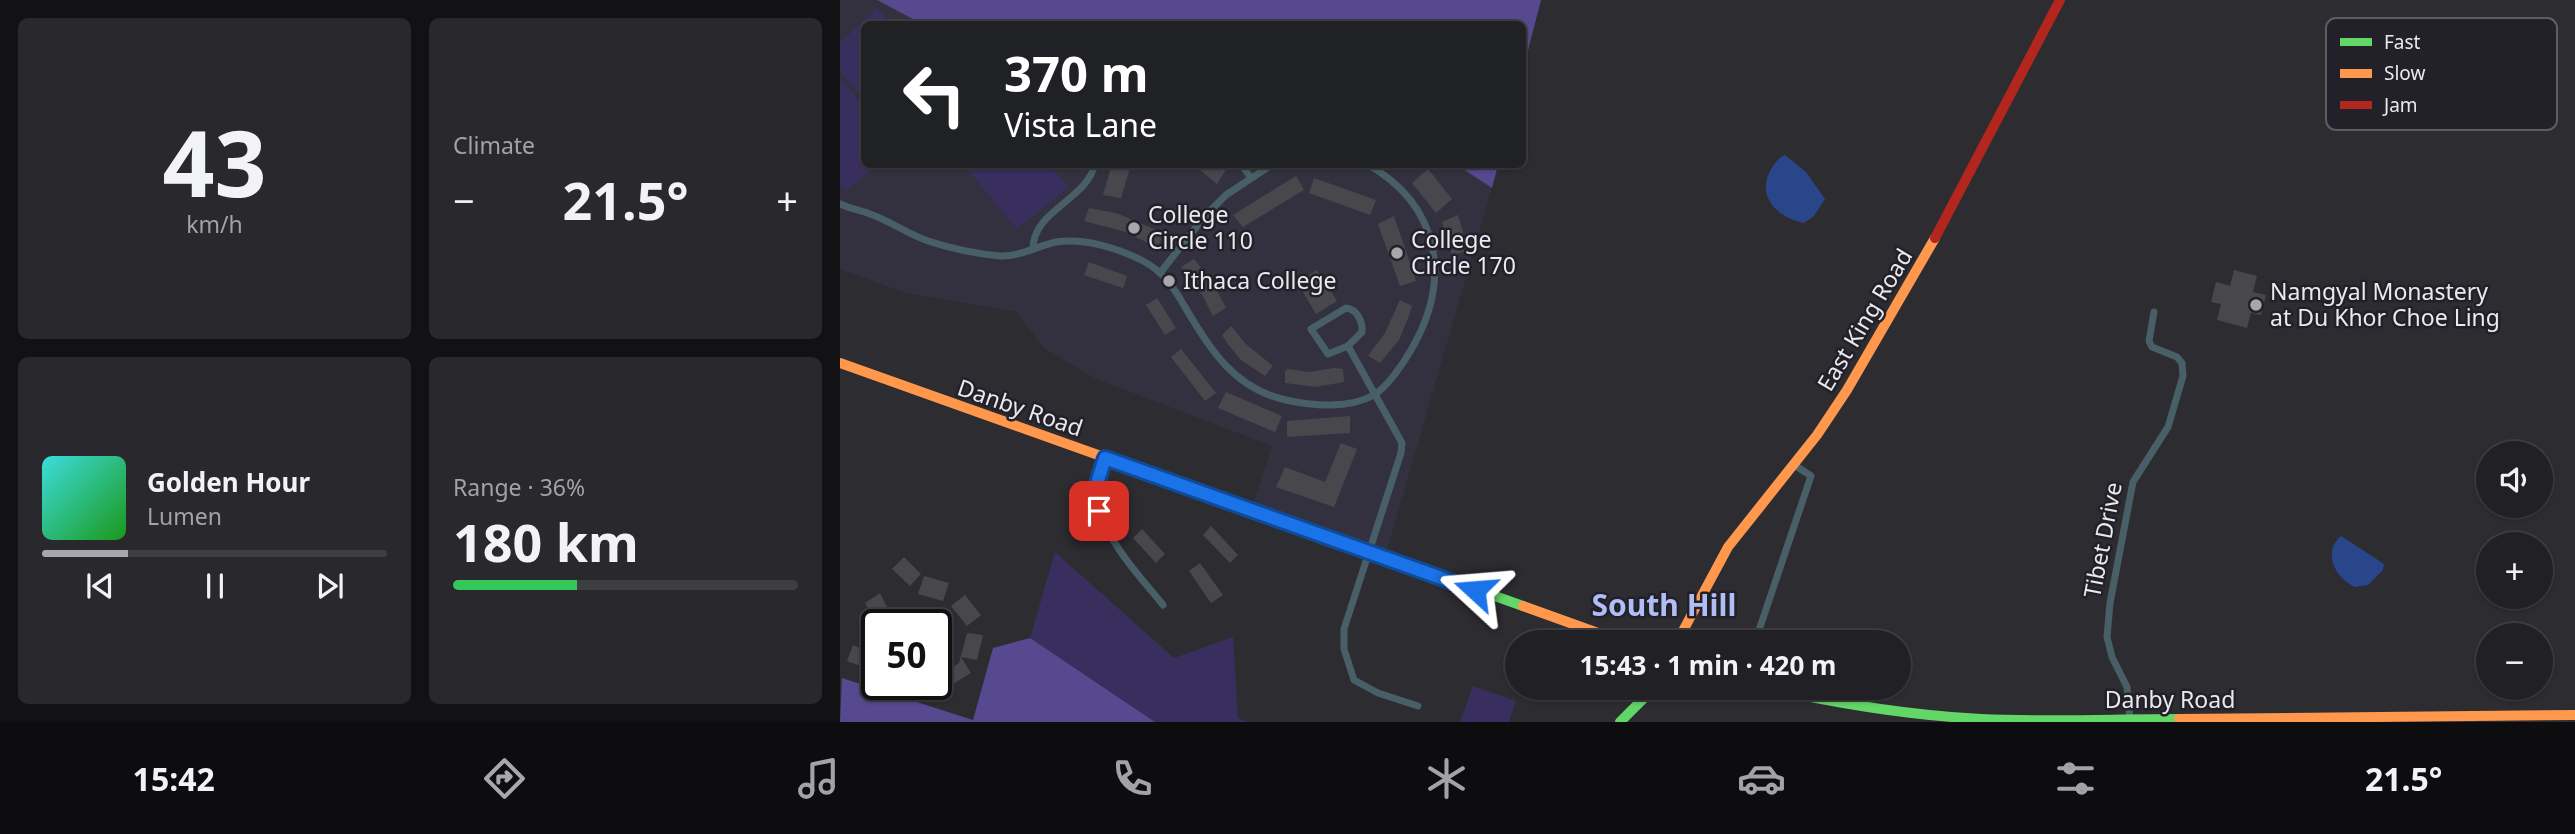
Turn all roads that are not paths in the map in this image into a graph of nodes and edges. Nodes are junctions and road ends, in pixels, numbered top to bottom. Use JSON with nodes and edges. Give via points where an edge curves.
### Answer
{"nodes":[{"id":1,"x":2060,"y":0,"type":"edge"},
{"id":2,"x":1095,"y":168,"type":"edge"},
{"id":3,"x":1244,"y":168,"type":"edge"},
{"id":4,"x":1267,"y":168,"type":"edge"},
{"id":5,"x":1373,"y":168,"type":"edge"},
{"id":6,"x":1251,"y":178,"type":"junction"},
{"id":7,"x":840,"y":204,"type":"edge"},
{"id":8,"x":1033,"y":249,"type":"junction"},
{"id":9,"x":1160,"y":273,"type":"junction"},
{"id":10,"x":2154,"y":312,"type":"dead end"},
{"id":11,"x":1349,"y":346,"type":"junction"},
{"id":12,"x":840,"y":363,"type":"edge"},
{"id":13,"x":1376,"y":394,"type":"junction"},
{"id":14,"x":1105,"y":458,"type":"junction"},
{"id":15,"x":1793,"y":464,"type":"junction"},
{"id":16,"x":1369,"y":551,"type":"junction"},
{"id":17,"x":1163,"y":605,"type":"dead end"},
{"id":18,"x":1590,"y":630,"type":"edge"},
{"id":19,"x":1683,"y":630,"type":"edge"},
{"id":20,"x":1759,"y":630,"type":"edge"},
{"id":21,"x":1642,"y":700,"type":"edge"},
{"id":22,"x":1821,"y":700,"type":"edge"},
{"id":23,"x":1418,"y":706,"type":"dead end"},
{"id":24,"x":2575,"y":715,"type":"edge"},
{"id":25,"x":2130,"y":720,"type":"junction"},
{"id":26,"x":2180,"y":721,"type":"edge"},
{"id":27,"x":1620,"y":722,"type":"edge"}],
"edges":[{"from":1,"to":15,"type":"main road","name":"East King Road","via":[[1928,251],[1847,390]]},
{"from":2,"to":8,"type":"street","via":[[1085,186],[1041,224],[1033,235]]},
{"from":3,"to":6,"type":"street"},
{"from":4,"to":6,"type":"street"},
{"from":5,"to":13,"type":"street","via":[[1412,201],[1436,258],[1423,330]]},
{"from":6,"to":9,"type":"street","via":[[1204,217]]},
{"from":7,"to":8,"type":"street","via":[[939,243],[1000,256]]},
{"from":8,"to":9,"type":"street","via":[[1082,241],[1143,261]]},
{"from":9,"to":13,"type":"street","via":[[1236,378],[1260,392],[1332,405]]},
{"from":10,"to":25,"type":"street","name":"Tibet Drive","via":[[2149,341],[2152,347],[2178,358],[2183,376],[2168,427],[2133,482],[2110,603],[2109,647],[2127,687]]},
{"from":11,"to":11,"type":"street","via":[[1362,332],[1360,320],[1350,308],[1311,329],[1328,354]]},
{"from":11,"to":13,"type":"street"},
{"from":12,"to":14,"type":"main road","name":"Danby Road"},
{"from":13,"to":16,"type":"street","via":[[1402,443]]},
{"from":14,"to":16,"type":"main road","name":"Danby Road"},
{"from":14,"to":17,"type":"street","via":[[1098,492],[1103,524]]},
{"from":15,"to":19,"type":"main road","name":"East King Road","via":[[1728,547]]},
{"from":15,"to":20,"type":"street","via":[[1811,476]]},
{"from":16,"to":18,"type":"main road","name":"Danby Road"},
{"from":16,"to":23,"type":"street","via":[[1344,629],[1348,664],[1354,680]]},
{"from":21,"to":27,"type":"main road"},
{"from":22,"to":25,"type":"main road","name":"Danby Road","via":[[1945,718]]},
{"from":24,"to":26,"type":"main road","name":"Danby Road"},
{"from":25,"to":26,"type":"main road","name":"Danby Road"}]}
